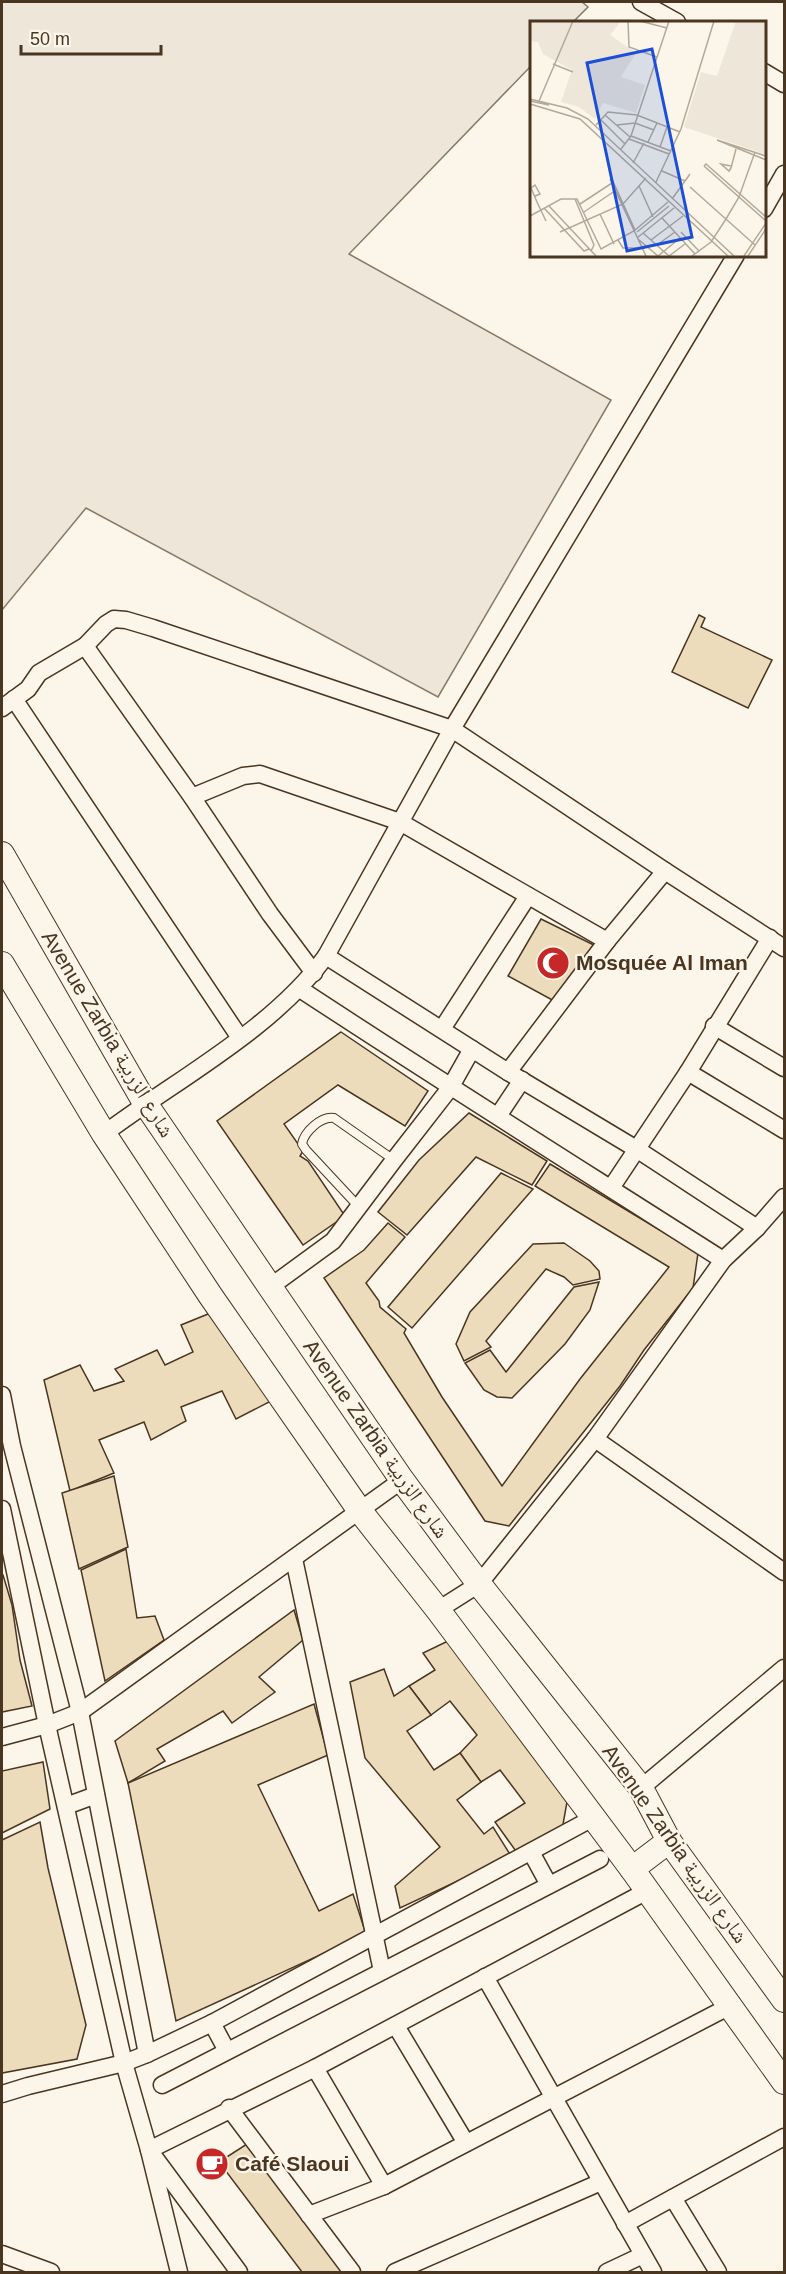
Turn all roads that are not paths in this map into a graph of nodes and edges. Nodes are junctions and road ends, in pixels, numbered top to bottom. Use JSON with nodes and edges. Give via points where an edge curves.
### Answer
{"nodes":[{"id":1,"x":640,"y":2,"type":"edge"},
{"id":2,"x":675,"y":21,"type":"edge"},
{"id":3,"x":765,"y":73,"type":"edge"},
{"id":4,"x":784,"y":84,"type":"edge"},
{"id":5,"x":784,"y":174,"type":"edge"},
{"id":6,"x":765,"y":207,"type":"edge"},
{"id":7,"x":735,"y":256,"type":"edge"},
{"id":8,"x":85,"y":646,"type":"junction"},
{"id":9,"x":8,"y":704,"type":"edge"},
{"id":10,"x":452,"y":729,"type":"junction"},
{"id":11,"x":192,"y":798,"type":"junction"},
{"id":12,"x":400,"y":822,"type":"junction"},
{"id":13,"x":2,"y":854,"type":"edge"},
{"id":14,"x":665,"y":871,"type":"junction"},
{"id":15,"x":528,"y":896,"type":"junction"},
{"id":16,"x":770,"y":938,"type":"junction"},
{"id":17,"x":607,"y":941,"type":"junction"},
{"id":18,"x":784,"y":948,"type":"edge"},
{"id":19,"x":326,"y":956,"type":"junction"},
{"id":20,"x":2,"y":964,"type":"edge"},
{"id":21,"x":314,"y":973,"type":"junction"},
{"id":22,"x":300,"y":989,"type":"junction"},
{"id":23,"x":714,"y":1026,"type":"junction"},
{"id":24,"x":442,"y":1029,"type":"junction"},
{"id":25,"x":240,"y":1038,"type":"junction"},
{"id":26,"x":472,"y":1049,"type":"junction"},
{"id":27,"x":784,"y":1068,"type":"edge"},
{"id":28,"x":688,"y":1072,"type":"junction"},
{"id":29,"x":515,"y":1076,"type":"junction"},
{"id":30,"x":450,"y":1089,"type":"junction"},
{"id":31,"x":145,"y":1103,"type":"junction"},
{"id":32,"x":498,"y":1116,"type":"junction"},
{"id":33,"x":784,"y":1130,"type":"edge"},
{"id":34,"x":104,"y":1134,"type":"junction"},
{"id":35,"x":638,"y":1150,"type":"junction"},
{"id":36,"x":394,"y":1160,"type":"junction"},
{"id":37,"x":611,"y":1188,"type":"junction"},
{"id":38,"x":784,"y":1197,"type":"edge"},
{"id":39,"x":360,"y":1207,"type":"junction"},
{"id":40,"x":758,"y":1228,"type":"junction"},
{"id":41,"x":723,"y":1260,"type":"junction"},
{"id":42,"x":270,"y":1287,"type":"junction"},
{"id":43,"x":2,"y":1395,"type":"edge"},
{"id":44,"x":595,"y":1439,"type":"junction"},
{"id":45,"x":7,"y":1448,"type":"edge"},
{"id":46,"x":402,"y":1480,"type":"junction"},
{"id":47,"x":2,"y":1509,"type":"edge"},
{"id":48,"x":360,"y":1511,"type":"junction"},
{"id":49,"x":39,"y":1546,"type":"junction"},
{"id":50,"x":7,"y":1555,"type":"edge"},
{"id":51,"x":294,"y":1559,"type":"junction"},
{"id":52,"x":784,"y":1572,"type":"edge"},
{"id":53,"x":479,"y":1584,"type":"junction"},
{"id":54,"x":438,"y":1610,"type":"junction"},
{"id":55,"x":784,"y":1668,"type":"edge"},
{"id":56,"x":80,"y":1712,"type":"junction"},
{"id":57,"x":47,"y":1725,"type":"junction"},
{"id":58,"x":2,"y":1737,"type":"edge"},
{"id":59,"x":641,"y":1788,"type":"junction"},
{"id":60,"x":96,"y":1796,"type":"junction"},
{"id":61,"x":66,"y":1806,"type":"junction"},
{"id":62,"x":593,"y":1818,"type":"junction"},
{"id":63,"x":669,"y":1841,"type":"junction"},
{"id":64,"x":531,"y":1852,"type":"junction"},
{"id":65,"x":600,"y":1859,"type":"dead end"},
{"id":66,"x":632,"y":1869,"type":"junction"},
{"id":67,"x":549,"y":1885,"type":"junction"},
{"id":68,"x":647,"y":1891,"type":"junction"},
{"id":69,"x":374,"y":1937,"type":"junction"},
{"id":70,"x":382,"y":1971,"type":"junction"},
{"id":71,"x":485,"y":1977,"type":"junction"},
{"id":72,"x":784,"y":2000,"type":"edge"},
{"id":73,"x":730,"y":2006,"type":"junction"},
{"id":74,"x":212,"y":2023,"type":"junction"},
{"id":75,"x":396,"y":2026,"type":"junction"},
{"id":76,"x":227,"y":2051,"type":"junction"},
{"id":77,"x":147,"y":2054,"type":"junction"},
{"id":78,"x":123,"y":2063,"type":"junction"},
{"id":79,"x":315,"y":2068,"type":"junction"},
{"id":80,"x":784,"y":2082,"type":"edge"},
{"id":81,"x":162,"y":2085,"type":"dead end"},
{"id":82,"x":2,"y":2094,"type":"edge"},
{"id":83,"x":552,"y":2098,"type":"junction"},
{"id":84,"x":229,"y":2108,"type":"junction"},
{"id":85,"x":784,"y":2137,"type":"edge"},
{"id":86,"x":466,"y":2143,"type":"junction"},
{"id":87,"x":149,"y":2150,"type":"junction"},
{"id":88,"x":601,"y":2182,"type":"junction"},
{"id":89,"x":384,"y":2186,"type":"junction"},
{"id":90,"x":673,"y":2198,"type":"junction"},
{"id":91,"x":309,"y":2215,"type":"junction"},
{"id":92,"x":625,"y":2224,"type":"junction"},
{"id":93,"x":2,"y":2254,"type":"edge"},
{"id":94,"x":643,"y":2255,"type":"junction"},
{"id":95,"x":51,"y":2272,"type":"edge"},
{"id":96,"x":179,"y":2272,"type":"edge"},
{"id":97,"x":239,"y":2272,"type":"edge"},
{"id":98,"x":352,"y":2272,"type":"edge"},
{"id":99,"x":395,"y":2272,"type":"edge"},
{"id":100,"x":607,"y":2272,"type":"edge"},
{"id":101,"x":653,"y":2272,"type":"edge"},
{"id":102,"x":718,"y":2272,"type":"edge"}],
"edges":[{"from":1,"to":2,"type":"street"},
{"from":3,"to":4,"type":"street"},
{"from":5,"to":6,"type":"street"},
{"from":7,"to":10,"type":"street"},
{"from":8,"to":9,"type":"street","via":[[39,673],[28,689]]},
{"from":8,"to":10,"type":"street","via":[[106,624],[114,619],[126,620]]},
{"from":8,"to":11,"type":"street"},
{"from":9,"to":25,"type":"street"},
{"from":10,"to":12,"type":"street"},
{"from":10,"to":14,"type":"street"},
{"from":11,"to":12,"type":"street","via":[[243,776],[260,774]]},
{"from":11,"to":21,"type":"street"},
{"from":12,"to":15,"type":"street"},
{"from":12,"to":19,"type":"street"},
{"from":13,"to":31,"type":"main road","name":"Avenue Zarbia شارع الزربية"},
{"from":14,"to":16,"type":"street"},
{"from":14,"to":17,"type":"street"},
{"from":15,"to":17,"type":"street"},
{"from":15,"to":24,"type":"street"},
{"from":16,"to":18,"type":"street"},
{"from":16,"to":23,"type":"street"},
{"from":17,"to":29,"type":"street"},
{"from":19,"to":21,"type":"street"},
{"from":19,"to":24,"type":"street"},
{"from":20,"to":34,"type":"main road"},
{"from":21,"to":22,"type":"street"},
{"from":22,"to":25,"type":"street"},
{"from":22,"to":30,"type":"street"},
{"from":23,"to":27,"type":"street"},
{"from":23,"to":28,"type":"street"},
{"from":24,"to":26,"type":"street"},
{"from":25,"to":31,"type":"street"},
{"from":26,"to":29,"type":"street"},
{"from":26,"to":30,"type":"street"},
{"from":28,"to":33,"type":"street"},
{"from":28,"to":35,"type":"street"},
{"from":29,"to":32,"type":"street"},
{"from":29,"to":35,"type":"street"},
{"from":30,"to":32,"type":"street"},
{"from":30,"to":36,"type":"street"},
{"from":31,"to":34,"type":"street"},
{"from":31,"to":42,"type":"main road","name":"Avenue Zarbia شارع الزربية"},
{"from":32,"to":37,"type":"street"},
{"from":34,"to":48,"type":"main road"},
{"from":35,"to":37,"type":"street"},
{"from":35,"to":40,"type":"street"},
{"from":36,"to":39,"type":"street"},
{"from":36,"to":39,"type":"lane","via":[[334,1118],[322,1119],[303,1138],[306,1150]]},
{"from":37,"to":41,"type":"street"},
{"from":38,"to":40,"type":"street"},
{"from":39,"to":42,"type":"street","via":[[333,1242]]},
{"from":40,"to":41,"type":"street"},
{"from":41,"to":44,"type":"street"},
{"from":42,"to":46,"type":"main road","name":"Avenue Zarbia شارع الزربية"},
{"from":43,"to":45,"type":"street"},
{"from":44,"to":52,"type":"street"},
{"from":44,"to":53,"type":"street"},
{"from":45,"to":49,"type":"street"},
{"from":46,"to":48,"type":"street"},
{"from":46,"to":53,"type":"main road","name":"Avenue Zarbia شارع الزربية"},
{"from":47,"to":50,"type":"street"},
{"from":48,"to":51,"type":"street"},
{"from":48,"to":54,"type":"main road"},
{"from":49,"to":50,"type":"street"},
{"from":49,"to":56,"type":"street"},
{"from":50,"to":57,"type":"street"},
{"from":51,"to":56,"type":"street"},
{"from":51,"to":69,"type":"street"},
{"from":53,"to":54,"type":"street"},
{"from":53,"to":59,"type":"main road","name":"Avenue Zarbia شارع الزربية"},
{"from":54,"to":62,"type":"main road"},
{"from":55,"to":59,"type":"street"},
{"from":56,"to":57,"type":"street"},
{"from":56,"to":60,"type":"street"},
{"from":57,"to":58,"type":"street"},
{"from":57,"to":61,"type":"street"},
{"from":59,"to":63,"type":"main road","name":"Avenue Zarbia شارع الزربية"},
{"from":60,"to":61,"type":"street"},
{"from":60,"to":77,"type":"street"},
{"from":61,"to":78,"type":"street"},
{"from":62,"to":64,"type":"street"},
{"from":62,"to":66,"type":"main road"},
{"from":63,"to":66,"type":"main road"},
{"from":63,"to":72,"type":"main road","name":"Avenue Zarbia شارع الزربية"},
{"from":64,"to":67,"type":"street"},
{"from":64,"to":69,"type":"street"},
{"from":65,"to":67,"type":"street"},
{"from":66,"to":68,"type":"main road"},
{"from":67,"to":70,"type":"street"},
{"from":68,"to":71,"type":"street"},
{"from":68,"to":73,"type":"main road"},
{"from":69,"to":70,"type":"street"},
{"from":69,"to":74,"type":"street"},
{"from":70,"to":76,"type":"street"},
{"from":71,"to":75,"type":"street"},
{"from":71,"to":83,"type":"street"},
{"from":73,"to":80,"type":"main road"},
{"from":73,"to":83,"type":"street"},
{"from":74,"to":76,"type":"street"},
{"from":74,"to":77,"type":"street"},
{"from":75,"to":79,"type":"street"},
{"from":75,"to":86,"type":"street"},
{"from":76,"to":81,"type":"street"},
{"from":77,"to":78,"type":"street"},
{"from":78,"to":82,"type":"street"},
{"from":78,"to":87,"type":"street"},
{"from":79,"to":84,"type":"street"},
{"from":79,"to":89,"type":"street"},
{"from":83,"to":86,"type":"street"},
{"from":83,"to":88,"type":"street"},
{"from":84,"to":87,"type":"street"},
{"from":84,"to":91,"type":"street"},
{"from":85,"to":90,"type":"street"},
{"from":86,"to":89,"type":"street"},
{"from":87,"to":96,"type":"street"},
{"from":87,"to":97,"type":"street"},
{"from":88,"to":92,"type":"street"},
{"from":88,"to":99,"type":"street"},
{"from":89,"to":91,"type":"street"},
{"from":90,"to":92,"type":"street"},
{"from":90,"to":102,"type":"street"},
{"from":91,"to":98,"type":"street"},
{"from":92,"to":94,"type":"street"},
{"from":93,"to":95,"type":"street"},
{"from":94,"to":100,"type":"street"},
{"from":94,"to":101,"type":"street"}]}
